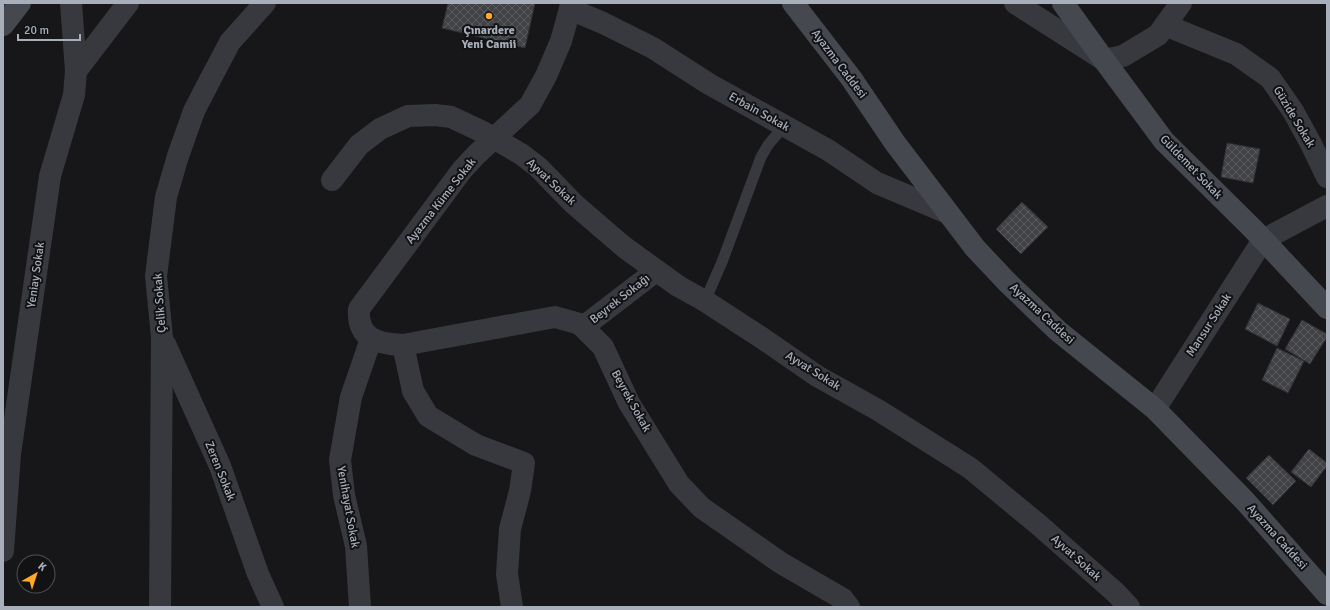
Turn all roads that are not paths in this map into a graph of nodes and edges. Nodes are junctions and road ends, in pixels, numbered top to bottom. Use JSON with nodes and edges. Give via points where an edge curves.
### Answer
{"nodes":[{"id":1,"x":20,"y":3,"type":"edge"},
{"id":2,"x":71,"y":3,"type":"edge"},
{"id":3,"x":128,"y":3,"type":"edge"},
{"id":4,"x":265,"y":3,"type":"edge"},
{"id":5,"x":793,"y":3,"type":"edge"},
{"id":6,"x":1015,"y":3,"type":"edge"},
{"id":7,"x":1064,"y":3,"type":"edge"},
{"id":8,"x":1159,"y":3,"type":"edge"},
{"id":9,"x":1181,"y":3,"type":"edge"},
{"id":10,"x":570,"y":6,"type":"edge"},
{"id":11,"x":3,"y":25,"type":"edge"},
{"id":12,"x":1163,"y":28,"type":"junction"},
{"id":13,"x":1104,"y":60,"type":"junction"},
{"id":14,"x":76,"y":71,"type":"junction"},
{"id":15,"x":784,"y":126,"type":"junction"},
{"id":16,"x":494,"y":138,"type":"junction"},
{"id":17,"x":1327,"y":177,"type":"edge"},
{"id":18,"x":332,"y":180,"type":"dead end"},
{"id":19,"x":1327,"y":206,"type":"edge"},
{"id":20,"x":948,"y":213,"type":"junction"},
{"id":21,"x":1263,"y":240,"type":"junction"},
{"id":22,"x":656,"y":271,"type":"junction"},
{"id":23,"x":704,"y":301,"type":"junction"},
{"id":24,"x":1327,"y":308,"type":"edge"},
{"id":25,"x":583,"y":327,"type":"junction"},
{"id":26,"x":162,"y":337,"type":"junction"},
{"id":27,"x":371,"y":339,"type":"junction"},
{"id":28,"x":403,"y":344,"type":"junction"},
{"id":29,"x":1155,"y":409,"type":"junction"},
{"id":30,"x":7,"y":453,"type":"edge"},
{"id":31,"x":3,"y":551,"type":"edge"},
{"id":32,"x":1327,"y":594,"type":"edge"},
{"id":33,"x":160,"y":607,"type":"edge"},
{"id":34,"x":273,"y":607,"type":"edge"},
{"id":35,"x":360,"y":607,"type":"edge"},
{"id":36,"x":512,"y":607,"type":"edge"},
{"id":37,"x":849,"y":607,"type":"edge"},
{"id":38,"x":1129,"y":607,"type":"edge"}],
"edges":[{"from":1,"to":11,"type":"street"},
{"from":2,"to":14,"type":"street","name":"Yeniay Sokak"},
{"from":3,"to":14,"type":"street"},
{"from":4,"to":26,"type":"street","name":"Çelik Sokak","via":[[230,42],[194,111],[178,156],[166,197],[156,276]]},
{"from":5,"to":20,"type":"street","name":"Ayazma Caddesi","via":[[851,78],[895,143]]},
{"from":6,"to":13,"type":"street","name":"Güldemet Sokak"},
{"from":7,"to":13,"type":"street"},
{"from":8,"to":12,"type":"street"},
{"from":9,"to":12,"type":"street"},
{"from":10,"to":15,"type":"street","name":"Erbain Sokak","via":[[653,48],[709,84]]},
{"from":10,"to":16,"type":"street","name":"Ayazma Küme Sokak","via":[[561,41],[530,105]]},
{"from":12,"to":13,"type":"street","via":[[1158,35],[1123,56]]},
{"from":12,"to":17,"type":"street","name":"Güzide Sokak","via":[[1236,54],[1270,78],[1293,111]]},
{"from":13,"to":21,"type":"street","name":"Güldemet Sokak","via":[[1164,141]]},
{"from":14,"to":30,"type":"street","name":"Yeniay Sokak","via":[[74,95],[50,176]]},
{"from":15,"to":20,"type":"street","name":"Erbain Sokak","via":[[828,150],[877,183]]},
{"from":15,"to":23,"type":"lane","via":[[761,157],[722,262]]},
{"from":16,"to":18,"type":"street","name":"Ayvat Sokak","via":[[451,117],[408,116],[380,129],[359,145]]},
{"from":16,"to":22,"type":"street","name":"Ayvat Sokak","via":[[538,167],[574,204]]},
{"from":16,"to":27,"type":"street","name":"Ayazma Küme Sokak","via":[[446,191],[360,309],[360,326]]},
{"from":19,"to":21,"type":"street"},
{"from":20,"to":29,"type":"street","name":"Ayazma Caddesi","via":[[975,248],[1052,325]]},
{"from":21,"to":24,"type":"street","name":"Güldemet Sokak"},
{"from":21,"to":29,"type":"street","name":"Mansur Sokak"},
{"from":22,"to":23,"type":"street","name":"Ayvat Sokak"},
{"from":22,"to":25,"type":"street","name":"Beyrek Sokağı"},
{"from":23,"to":38,"type":"street","name":"Ayvat Sokak","via":[[817,376],[878,410],[970,468],[1039,524]]},
{"from":25,"to":28,"type":"street","name":"Beyrek Sokak","via":[[555,317]]},
{"from":25,"to":37,"type":"street","name":"Beyrek Sokak","via":[[602,347],[630,403],[679,484],[702,508],[781,563],[843,599]]},
{"from":26,"to":33,"type":"street","name":"Çelik Sokak"},
{"from":26,"to":34,"type":"street","name":"Zeren Sokak","via":[[220,466],[258,574]]},
{"from":27,"to":28,"type":"street","name":"Beyrek Sokak","via":[[388,344]]},
{"from":27,"to":35,"type":"street","name":"Yenihayat Sokak","via":[[351,397],[340,460],[344,495],[356,546]]},
{"from":28,"to":36,"type":"street","via":[[413,391],[428,416],[476,445],[524,463],[520,492],[510,529],[507,574]]},
{"from":29,"to":32,"type":"street","name":"Ayazma Caddesi","via":[[1245,501]]},
{"from":30,"to":31,"type":"street","name":"Yeniay Sokak"}]}
